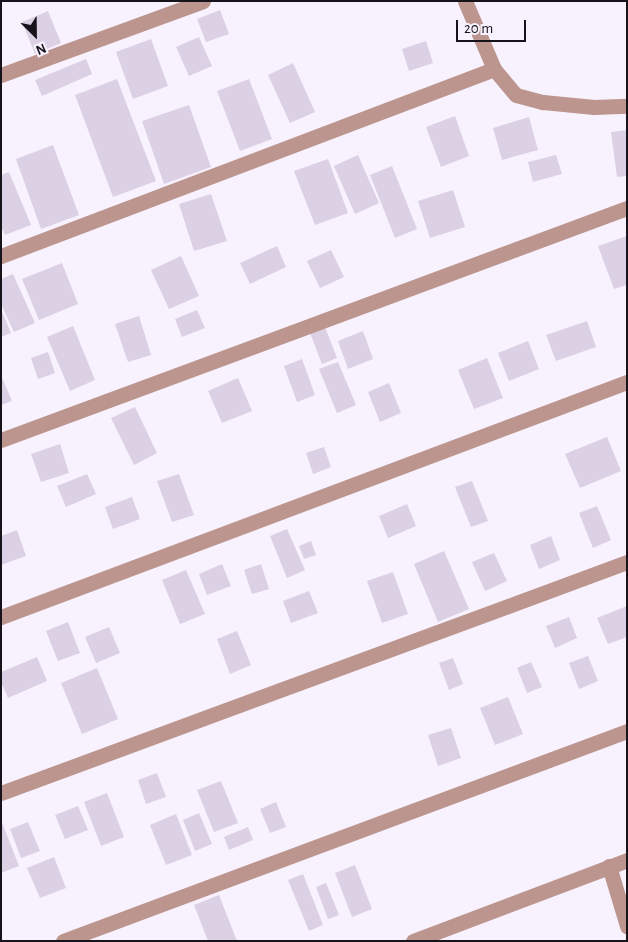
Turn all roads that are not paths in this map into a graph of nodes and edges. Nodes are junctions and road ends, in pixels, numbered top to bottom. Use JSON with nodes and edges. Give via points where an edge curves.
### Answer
{"nodes":[{"id":1,"x":203,"y":1,"type":"edge"},
{"id":2,"x":466,"y":1,"type":"edge"},
{"id":3,"x":494,"y":69,"type":"junction"},
{"id":4,"x":1,"y":75,"type":"edge"},
{"id":5,"x":627,"y":106,"type":"edge"},
{"id":6,"x":627,"y":208,"type":"edge"},
{"id":7,"x":1,"y":256,"type":"edge"},
{"id":8,"x":627,"y":382,"type":"edge"},
{"id":9,"x":1,"y":440,"type":"edge"},
{"id":10,"x":627,"y":562,"type":"edge"},
{"id":11,"x":1,"y":617,"type":"edge"},
{"id":12,"x":627,"y":731,"type":"edge"},
{"id":13,"x":1,"y":793,"type":"edge"},
{"id":14,"x":627,"y":860,"type":"edge"},
{"id":15,"x":609,"y":866,"type":"junction"},
{"id":16,"x":627,"y":926,"type":"edge"},
{"id":17,"x":63,"y":941,"type":"edge"},
{"id":18,"x":413,"y":941,"type":"edge"}],
"edges":[{"from":1,"to":4,"type":"street"},
{"from":2,"to":3,"type":"street"},
{"from":3,"to":5,"type":"street","via":[[516,95],[543,102],[594,107]]},
{"from":3,"to":7,"type":"street"},
{"from":6,"to":9,"type":"street"},
{"from":8,"to":11,"type":"street"},
{"from":10,"to":13,"type":"street"},
{"from":12,"to":17,"type":"street"},
{"from":14,"to":15,"type":"street"},
{"from":15,"to":16,"type":"street"},
{"from":15,"to":18,"type":"street"}]}
